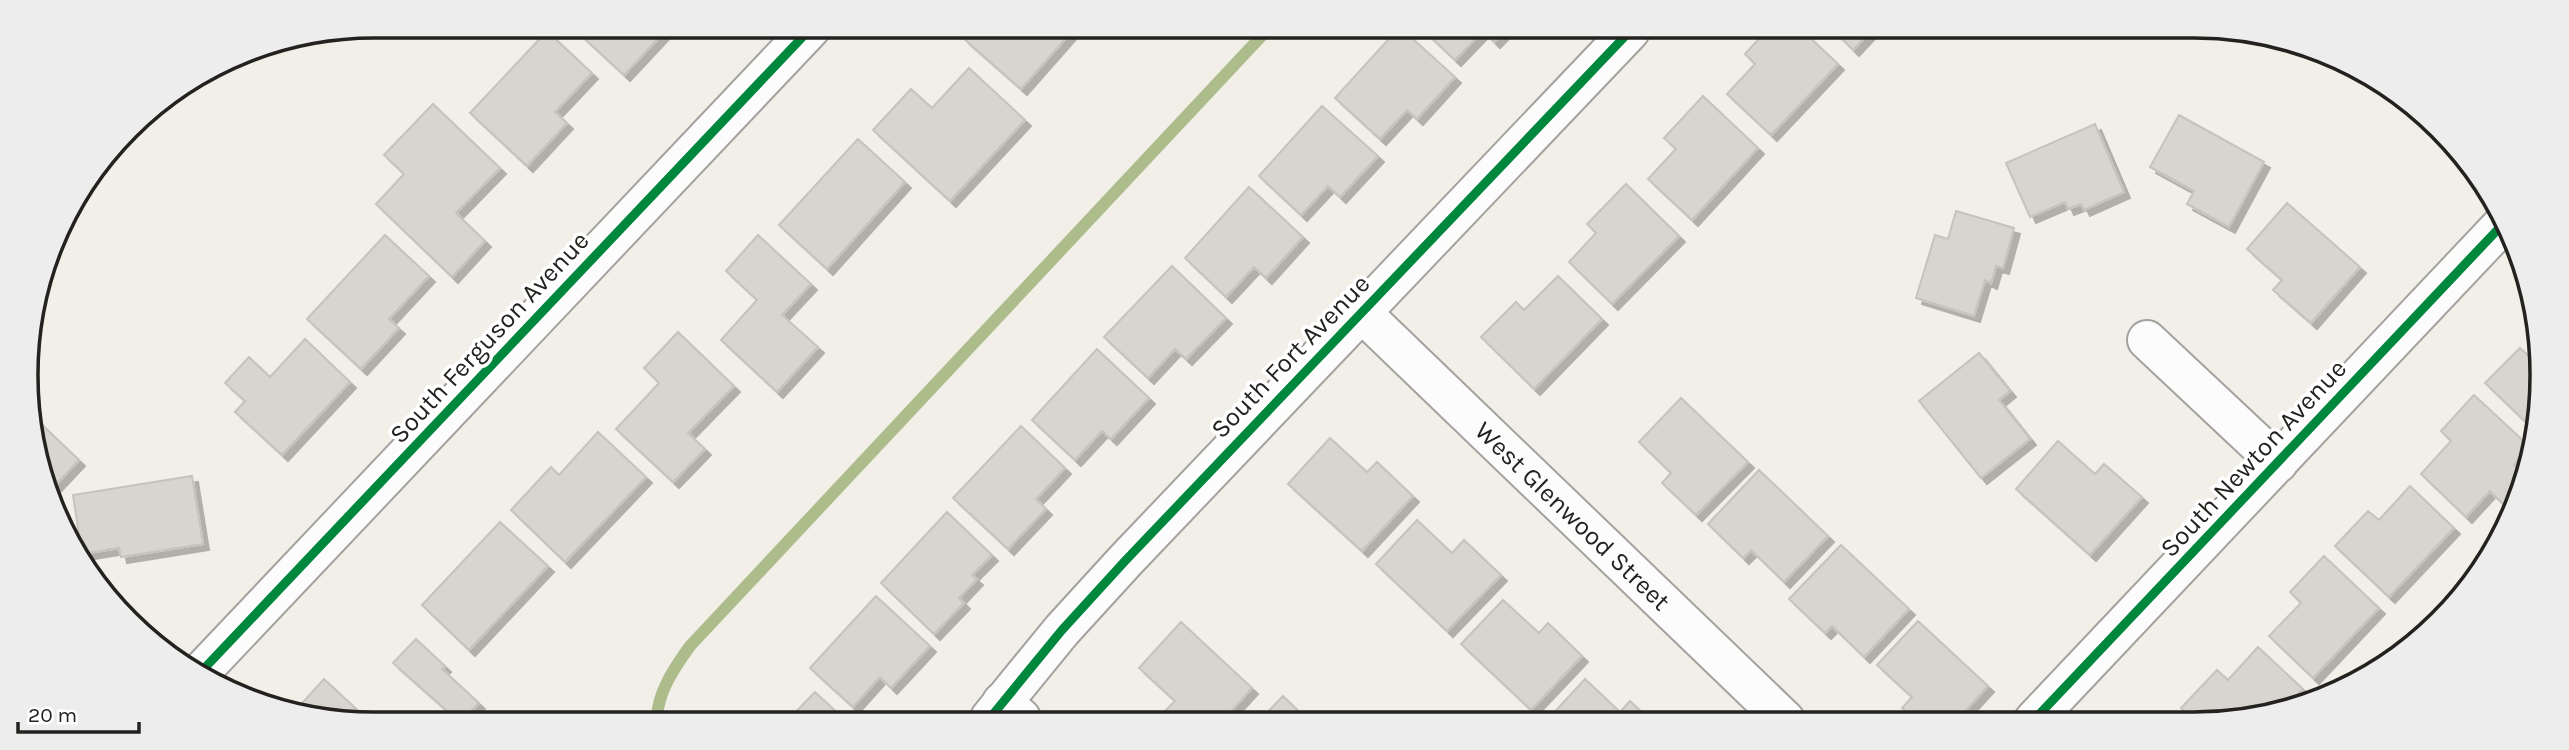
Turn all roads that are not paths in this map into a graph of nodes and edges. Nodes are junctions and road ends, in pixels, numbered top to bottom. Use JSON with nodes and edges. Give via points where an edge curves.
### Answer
{"nodes":[{"id":1,"x":802,"y":38,"type":"edge"},
{"id":2,"x":1623,"y":38,"type":"edge"},
{"id":3,"x":2498,"y":230,"type":"edge"},
{"id":4,"x":1361,"y":312,"type":"junction"},
{"id":5,"x":2147,"y":340,"type":"dead end"},
{"id":6,"x":2278,"y":463,"type":"junction"},
{"id":7,"x":207,"y":666,"type":"edge"},
{"id":8,"x":1005,"y":712,"type":"edge"},
{"id":9,"x":1777,"y":712,"type":"edge"},
{"id":10,"x":2042,"y":712,"type":"edge"}],
"edges":[{"from":1,"to":7,"type":"street","name":"South Ferguson Avenue"},
{"from":2,"to":4,"type":"street","name":"South Fort Avenue"},
{"from":3,"to":6,"type":"street","name":"South Newton Avenue"},
{"from":4,"to":8,"type":"street","name":"South Fort Avenue","via":[[1125,561]]},
{"from":4,"to":9,"type":"street","name":"West Glenwood Street"},
{"from":5,"to":6,"type":"street"},
{"from":6,"to":10,"type":"street","name":"South Newton Avenue"}]}
